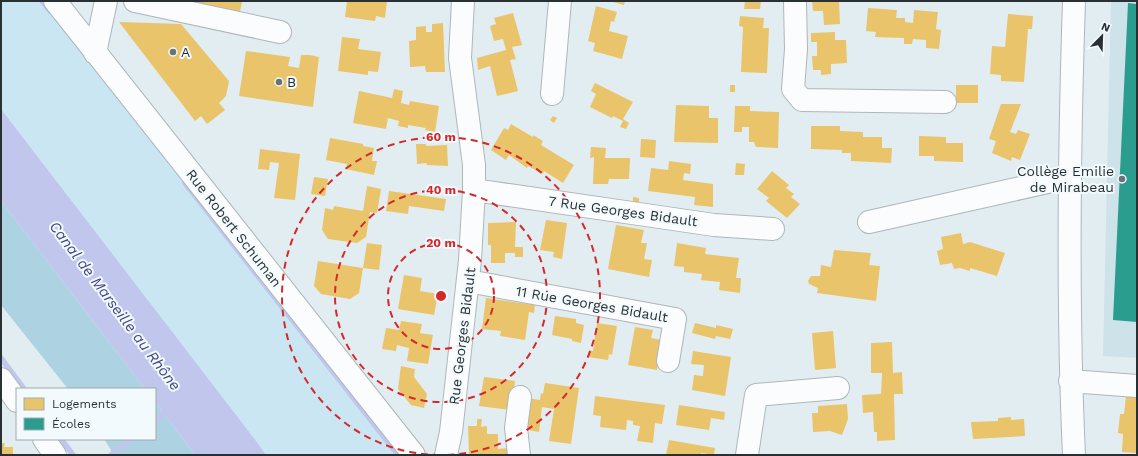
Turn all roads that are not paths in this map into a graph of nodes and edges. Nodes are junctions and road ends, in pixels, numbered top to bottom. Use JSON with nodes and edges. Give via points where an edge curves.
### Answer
{"nodes":[{"id":1,"x":55,"y":1,"type":"edge"},
{"id":2,"x":106,"y":1,"type":"edge"},
{"id":3,"x":135,"y":1,"type":"edge"},
{"id":4,"x":463,"y":1,"type":"edge"},
{"id":5,"x":560,"y":1,"type":"edge"},
{"id":6,"x":795,"y":1,"type":"edge"},
{"id":7,"x":1074,"y":1,"type":"edge"},
{"id":8,"x":280,"y":32,"type":"dead end"},
{"id":9,"x":95,"y":53,"type":"junction"},
{"id":10,"x":552,"y":94,"type":"dead end"},
{"id":11,"x":945,"y":102,"type":"dead end"},
{"id":12,"x":1070,"y":177,"type":"junction"},
{"id":13,"x":474,"y":190,"type":"junction"},
{"id":14,"x":869,"y":222,"type":"dead end"},
{"id":15,"x":773,"y":229,"type":"dead end"},
{"id":16,"x":468,"y":281,"type":"junction"},
{"id":17,"x":668,"y":361,"type":"dead end"},
{"id":18,"x":1,"y":379,"type":"edge"},
{"id":19,"x":1070,"y":381,"type":"junction"},
{"id":20,"x":1137,"y":386,"type":"edge"},
{"id":21,"x":838,"y":388,"type":"dead end"},
{"id":22,"x":520,"y":398,"type":"dead end"},
{"id":23,"x":16,"y":400,"type":"edge"},
{"id":24,"x":45,"y":440,"type":"edge"},
{"id":25,"x":55,"y":455,"type":"edge"},
{"id":26,"x":414,"y":455,"type":"edge"},
{"id":27,"x":446,"y":455,"type":"edge"},
{"id":28,"x":519,"y":455,"type":"edge"},
{"id":29,"x":747,"y":455,"type":"edge"},
{"id":30,"x":1074,"y":455,"type":"edge"}],
"edges":[{"from":1,"to":9,"type":"street","name":"Rue Robert Schuman"},
{"from":2,"to":9,"type":"street"},
{"from":3,"to":8,"type":"street"},
{"from":4,"to":13,"type":"street","name":"Rue Georges Bidault","via":[[460,58],[474,165]]},
{"from":5,"to":10,"type":"street"},
{"from":6,"to":11,"type":"street","via":[[796,49],[793,89],[802,100]]},
{"from":7,"to":12,"type":"street"},
{"from":9,"to":26,"type":"street","name":"Rue Robert Schuman"},
{"from":12,"to":14,"type":"street"},
{"from":12,"to":19,"type":"street"},
{"from":13,"to":15,"type":"street","name":"7 Rue Georges Bidault","via":[[714,225]]},
{"from":13,"to":16,"type":"street","name":"Rue Georges Bidault"},
{"from":16,"to":17,"type":"street","name":"11 Rue Georges Bidault","via":[[675,319]]},
{"from":16,"to":27,"type":"street","name":"Rue Georges Bidault","via":[[451,432]]},
{"from":18,"to":23,"type":"street"},
{"from":19,"to":20,"type":"street"},
{"from":19,"to":30,"type":"street"},
{"from":21,"to":29,"type":"street","via":[[756,395]]},
{"from":22,"to":28,"type":"street","via":[[516,428]]},
{"from":24,"to":25,"type":"street"}]}
